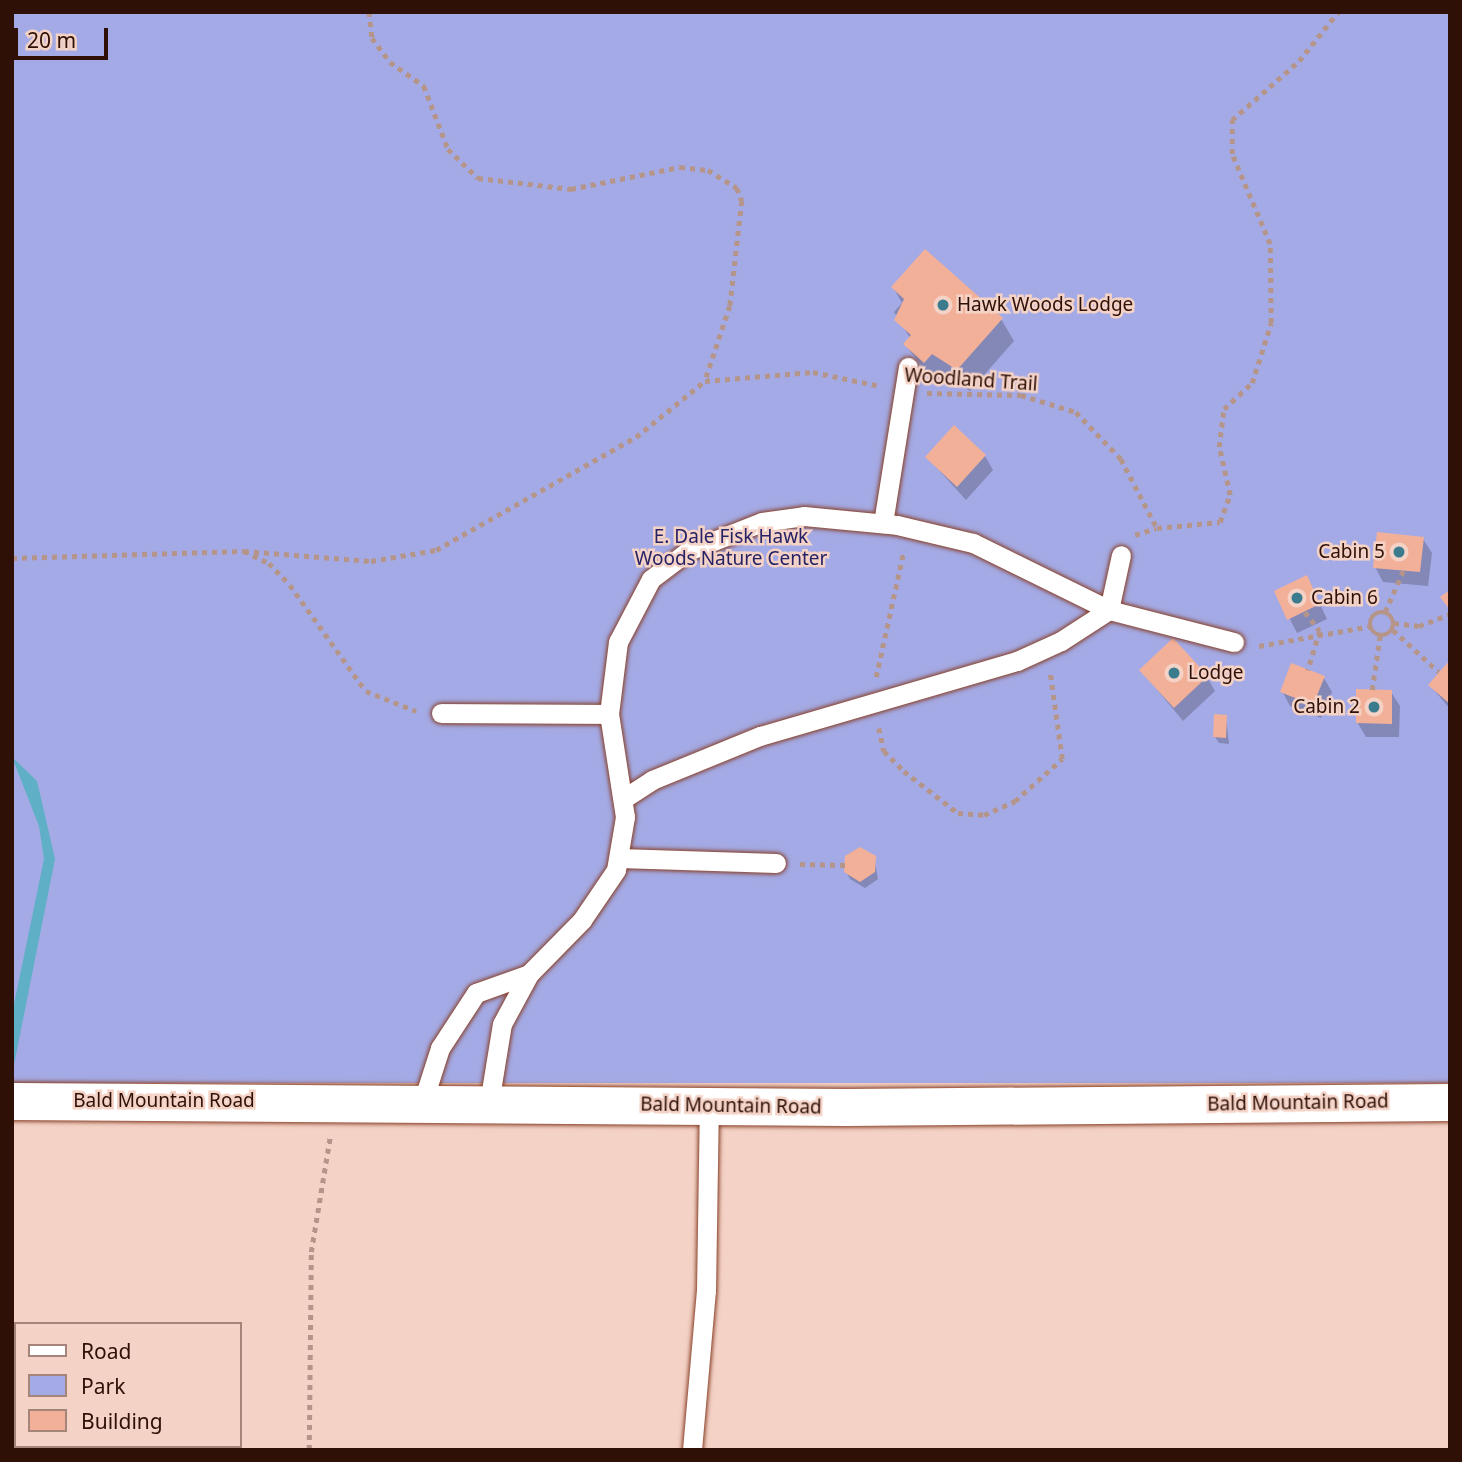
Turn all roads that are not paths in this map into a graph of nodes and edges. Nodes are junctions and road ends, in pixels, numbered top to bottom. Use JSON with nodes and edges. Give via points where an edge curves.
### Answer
{"nodes":[{"id":1,"x":908,"y":367,"type":"dead end"},
{"id":2,"x":883,"y":523,"type":"junction"},
{"id":3,"x":1121,"y":555,"type":"dead end"},
{"id":4,"x":1109,"y":610,"type":"junction"},
{"id":5,"x":1234,"y":642,"type":"road end"},
{"id":6,"x":441,"y":713,"type":"road end"},
{"id":7,"x":609,"y":714,"type":"junction"},
{"id":8,"x":623,"y":799,"type":"junction"},
{"id":9,"x":619,"y":858,"type":"junction"},
{"id":10,"x":776,"y":863,"type":"road end"},
{"id":11,"x":529,"y":974,"type":"junction"},
{"id":12,"x":14,"y":1101,"type":"edge"},
{"id":13,"x":423,"y":1101,"type":"junction"},
{"id":14,"x":1450,"y":1102,"type":"edge"},
{"id":15,"x":489,"y":1103,"type":"junction"},
{"id":16,"x":709,"y":1105,"type":"junction"},
{"id":17,"x":692,"y":1450,"type":"edge"}],
"edges":[{"from":1,"to":2,"type":"lane"},
{"from":2,"to":4,"type":"lane","via":[[1017,561]]},
{"from":2,"to":7,"type":"lane","via":[[804,516],[751,526],[688,551],[651,579],[628,615],[613,665]]},
{"from":3,"to":4,"type":"lane"},
{"from":4,"to":5,"type":"lane"},
{"from":4,"to":8,"type":"lane","via":[[1048,647],[747,741],[652,780]]},
{"from":6,"to":7,"type":"lane"},
{"from":7,"to":8,"type":"lane"},
{"from":8,"to":9,"type":"lane"},
{"from":9,"to":10,"type":"lane"},
{"from":9,"to":11,"type":"lane","via":[[582,920]]},
{"from":11,"to":13,"type":"lane","via":[[476,993],[440,1048]]},
{"from":11,"to":15,"type":"lane","via":[[502,1024]]},
{"from":12,"to":13,"type":"street","name":"Bald Mountain Road"},
{"from":13,"to":15,"type":"street","name":"Bald Mountain Road"},
{"from":14,"to":16,"type":"street","name":"Bald Mountain Road"},
{"from":15,"to":16,"type":"street","name":"Bald Mountain Road"},
{"from":16,"to":17,"type":"lane","via":[[706,1292]]}]}
